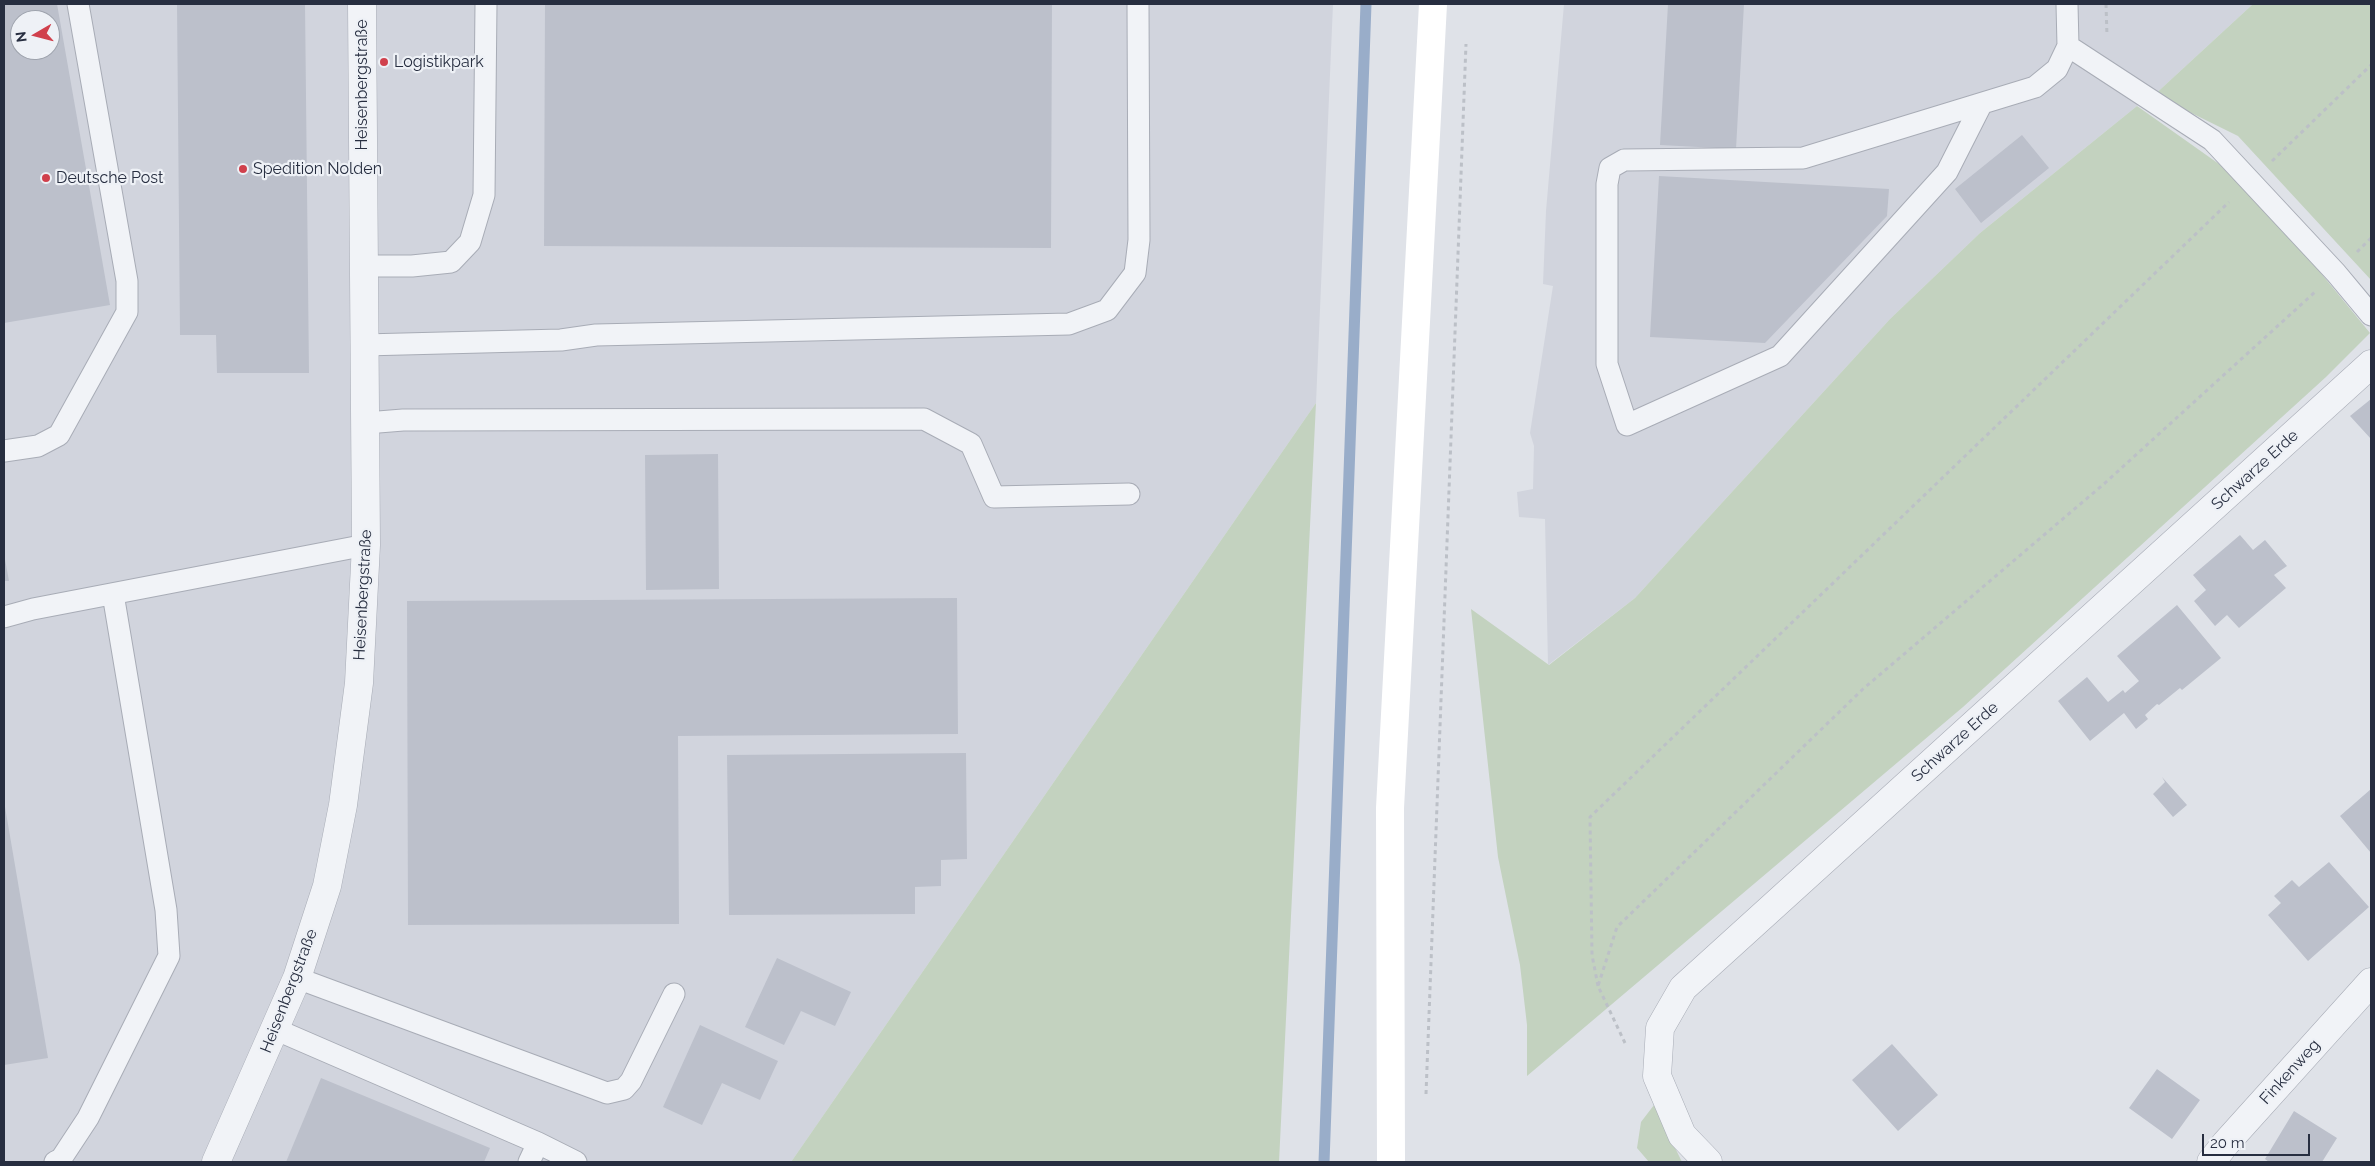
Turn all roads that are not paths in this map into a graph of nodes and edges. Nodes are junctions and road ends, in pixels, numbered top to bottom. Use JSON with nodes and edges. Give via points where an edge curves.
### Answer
{"nodes":[{"id":1,"x":78,"y":4,"type":"edge"},
{"id":2,"x":362,"y":4,"type":"edge"},
{"id":3,"x":486,"y":4,"type":"edge"},
{"id":4,"x":1138,"y":4,"type":"edge"},
{"id":5,"x":1433,"y":4,"type":"edge"},
{"id":6,"x":2067,"y":4,"type":"edge"},
{"id":7,"x":2068,"y":46,"type":"junction"},
{"id":8,"x":1980,"y":105,"type":"junction"},
{"id":9,"x":363,"y":266,"type":"junction"},
{"id":10,"x":2371,"y":315,"type":"edge"},
{"id":11,"x":364,"y":345,"type":"junction"},
{"id":12,"x":2371,"y":364,"type":"edge"},
{"id":13,"x":366,"y":423,"type":"junction"},
{"id":14,"x":4,"y":452,"type":"edge"},
{"id":15,"x":1129,"y":494,"type":"dead end"},
{"id":16,"x":366,"y":545,"type":"junction"},
{"id":17,"x":113,"y":594,"type":"junction"},
{"id":18,"x":4,"y":617,"type":"edge"},
{"id":19,"x":298,"y":978,"type":"junction"},
{"id":20,"x":2371,"y":982,"type":"edge"},
{"id":21,"x":674,"y":994,"type":"dead end"},
{"id":22,"x":277,"y":1030,"type":"junction"},
{"id":23,"x":538,"y":1143,"type":"junction"},
{"id":24,"x":55,"y":1162,"type":"edge"},
{"id":25,"x":216,"y":1162,"type":"edge"},
{"id":26,"x":529,"y":1162,"type":"edge"},
{"id":27,"x":576,"y":1162,"type":"edge"},
{"id":28,"x":1391,"y":1162,"type":"edge"},
{"id":29,"x":1708,"y":1162,"type":"edge"},
{"id":30,"x":2211,"y":1162,"type":"edge"}],
"edges":[{"from":1,"to":14,"type":"lane","via":[[127,281],[127,312],[59,435],[38,446]]},
{"from":2,"to":9,"type":"street","name":"Heisenbergstraße"},
{"from":3,"to":9,"type":"lane","via":[[484,195],[470,242],[451,262]]},
{"from":4,"to":11,"type":"lane","via":[[1139,240],[1135,273],[1107,310],[1069,324],[596,335],[561,340]]},
{"from":5,"to":28,"type":"main road","via":[[1390,808]]},
{"from":6,"to":7,"type":"lane"},
{"from":7,"to":8,"type":"lane","via":[[2057,69],[2035,87]]},
{"from":7,"to":10,"type":"lane","via":[[2212,140]]},
{"from":8,"to":8,"type":"lane","via":[[1947,172],[1780,356],[1627,425],[1607,364],[1607,184],[1610,168],[1624,160],[1803,158]]},
{"from":9,"to":11,"type":"street","name":"Heisenbergstraße"},
{"from":11,"to":13,"type":"street","name":"Heisenbergstraße"},
{"from":12,"to":29,"type":"street","name":"Schwarze Erde","via":[[1683,988],[1660,1028],[1657,1076],[1682,1135]]},
{"from":13,"to":15,"type":"lane","via":[[413,420],[924,419],[971,444],[994,497]]},
{"from":13,"to":16,"type":"street","name":"Heisenbergstraße"},
{"from":16,"to":17,"type":"lane"},
{"from":16,"to":19,"type":"street","name":"Heisenbergstraße","via":[[358,684],[344,805],[327,886]]},
{"from":17,"to":18,"type":"lane"},
{"from":17,"to":24,"type":"lane","via":[[166,910],[169,956],[88,1118],[61,1159]]},
{"from":19,"to":21,"type":"lane","via":[[606,1093],[624,1089],[631,1081]]},
{"from":19,"to":22,"type":"street","name":"Heisenbergstraße"},
{"from":20,"to":30,"type":"street","name":"Finkenweg"},
{"from":22,"to":23,"type":"lane"},
{"from":22,"to":25,"type":"street","name":"Heisenbergstraße"},
{"from":23,"to":26,"type":"lane"},
{"from":23,"to":27,"type":"lane"}]}
